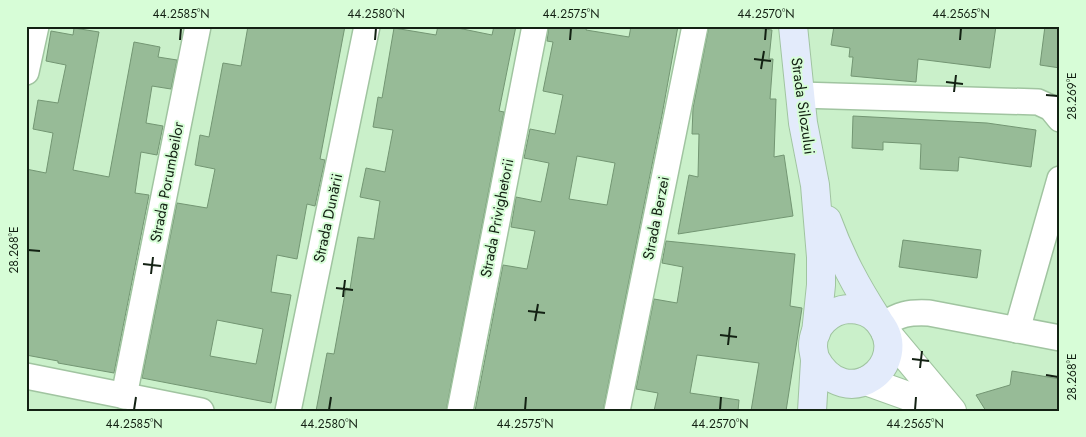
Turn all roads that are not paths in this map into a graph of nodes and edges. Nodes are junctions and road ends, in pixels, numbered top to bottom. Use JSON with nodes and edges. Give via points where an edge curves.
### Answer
{"nodes":[{"id":1,"x":36,"y":26,"type":"edge"},
{"id":2,"x":198,"y":26,"type":"edge"},
{"id":3,"x":367,"y":26,"type":"edge"},
{"id":4,"x":535,"y":26,"type":"edge"},
{"id":5,"x":695,"y":26,"type":"edge"},
{"id":6,"x":793,"y":26,"type":"edge"},
{"id":7,"x":26,"y":72,"type":"edge"},
{"id":8,"x":800,"y":95,"type":"junction"},
{"id":9,"x":1060,"y":119,"type":"edge"},
{"id":10,"x":1060,"y":179,"type":"edge"},
{"id":11,"x":815,"y":185,"type":"junction"},
{"id":12,"x":882,"y":325,"type":"junction"},
{"id":13,"x":1017,"y":330,"type":"junction"},
{"id":14,"x":1060,"y":338,"type":"edge"},
{"id":15,"x":815,"y":345,"type":"junction"},
{"id":16,"x":860,"y":382,"type":"junction"},
{"id":17,"x":27,"y":383,"type":"edge"},
{"id":18,"x":124,"y":396,"type":"junction"},
{"id":19,"x":201,"y":411,"type":"edge"},
{"id":20,"x":288,"y":411,"type":"edge"},
{"id":21,"x":460,"y":411,"type":"edge"},
{"id":22,"x":617,"y":411,"type":"edge"},
{"id":23,"x":812,"y":411,"type":"edge"},
{"id":24,"x":826,"y":411,"type":"edge"},
{"id":25,"x":951,"y":411,"type":"edge"}],
"edges":[{"from":1,"to":7,"type":"street"},
{"from":2,"to":18,"type":"street","name":"Strada Porumbeilor"},
{"from":3,"to":20,"type":"street","name":"Strada Dunării"},
{"from":4,"to":21,"type":"street","name":"Strada Privighetorii"},
{"from":5,"to":22,"type":"street","name":"Strada Berzei"},
{"from":6,"to":8,"type":"main road","name":"Strada Silozului"},
{"from":8,"to":9,"type":"street","via":[[1038,102],[1051,108]]},
{"from":8,"to":11,"type":"main road","name":"Strada Silozului"},
{"from":10,"to":13,"type":"street"},
{"from":11,"to":12,"type":"main road","name":"Strada Silozului","via":[[846,267]]},
{"from":11,"to":15,"type":"main road","name":"Strada Silozului","via":[[821,257]]},
{"from":12,"to":13,"type":"street","via":[[910,312]]},
{"from":12,"to":15,"type":"main road","via":[[868,312],[843,309],[822,322]]},
{"from":12,"to":16,"type":"main road","name":"Strada Silozului","via":[[888,348],[884,365],[876,374]]},
{"from":12,"to":25,"type":"street"},
{"from":13,"to":14,"type":"street"},
{"from":15,"to":16,"type":"main road","via":[[821,369],[830,378],[841,383]]},
{"from":15,"to":23,"type":"main road","name":"Strada Silozului"},
{"from":16,"to":24,"type":"main road","name":"Strada Silozului","via":[[830,404]]},
{"from":16,"to":25,"type":"street"},
{"from":17,"to":18,"type":"street"},
{"from":18,"to":19,"type":"street"}]}
